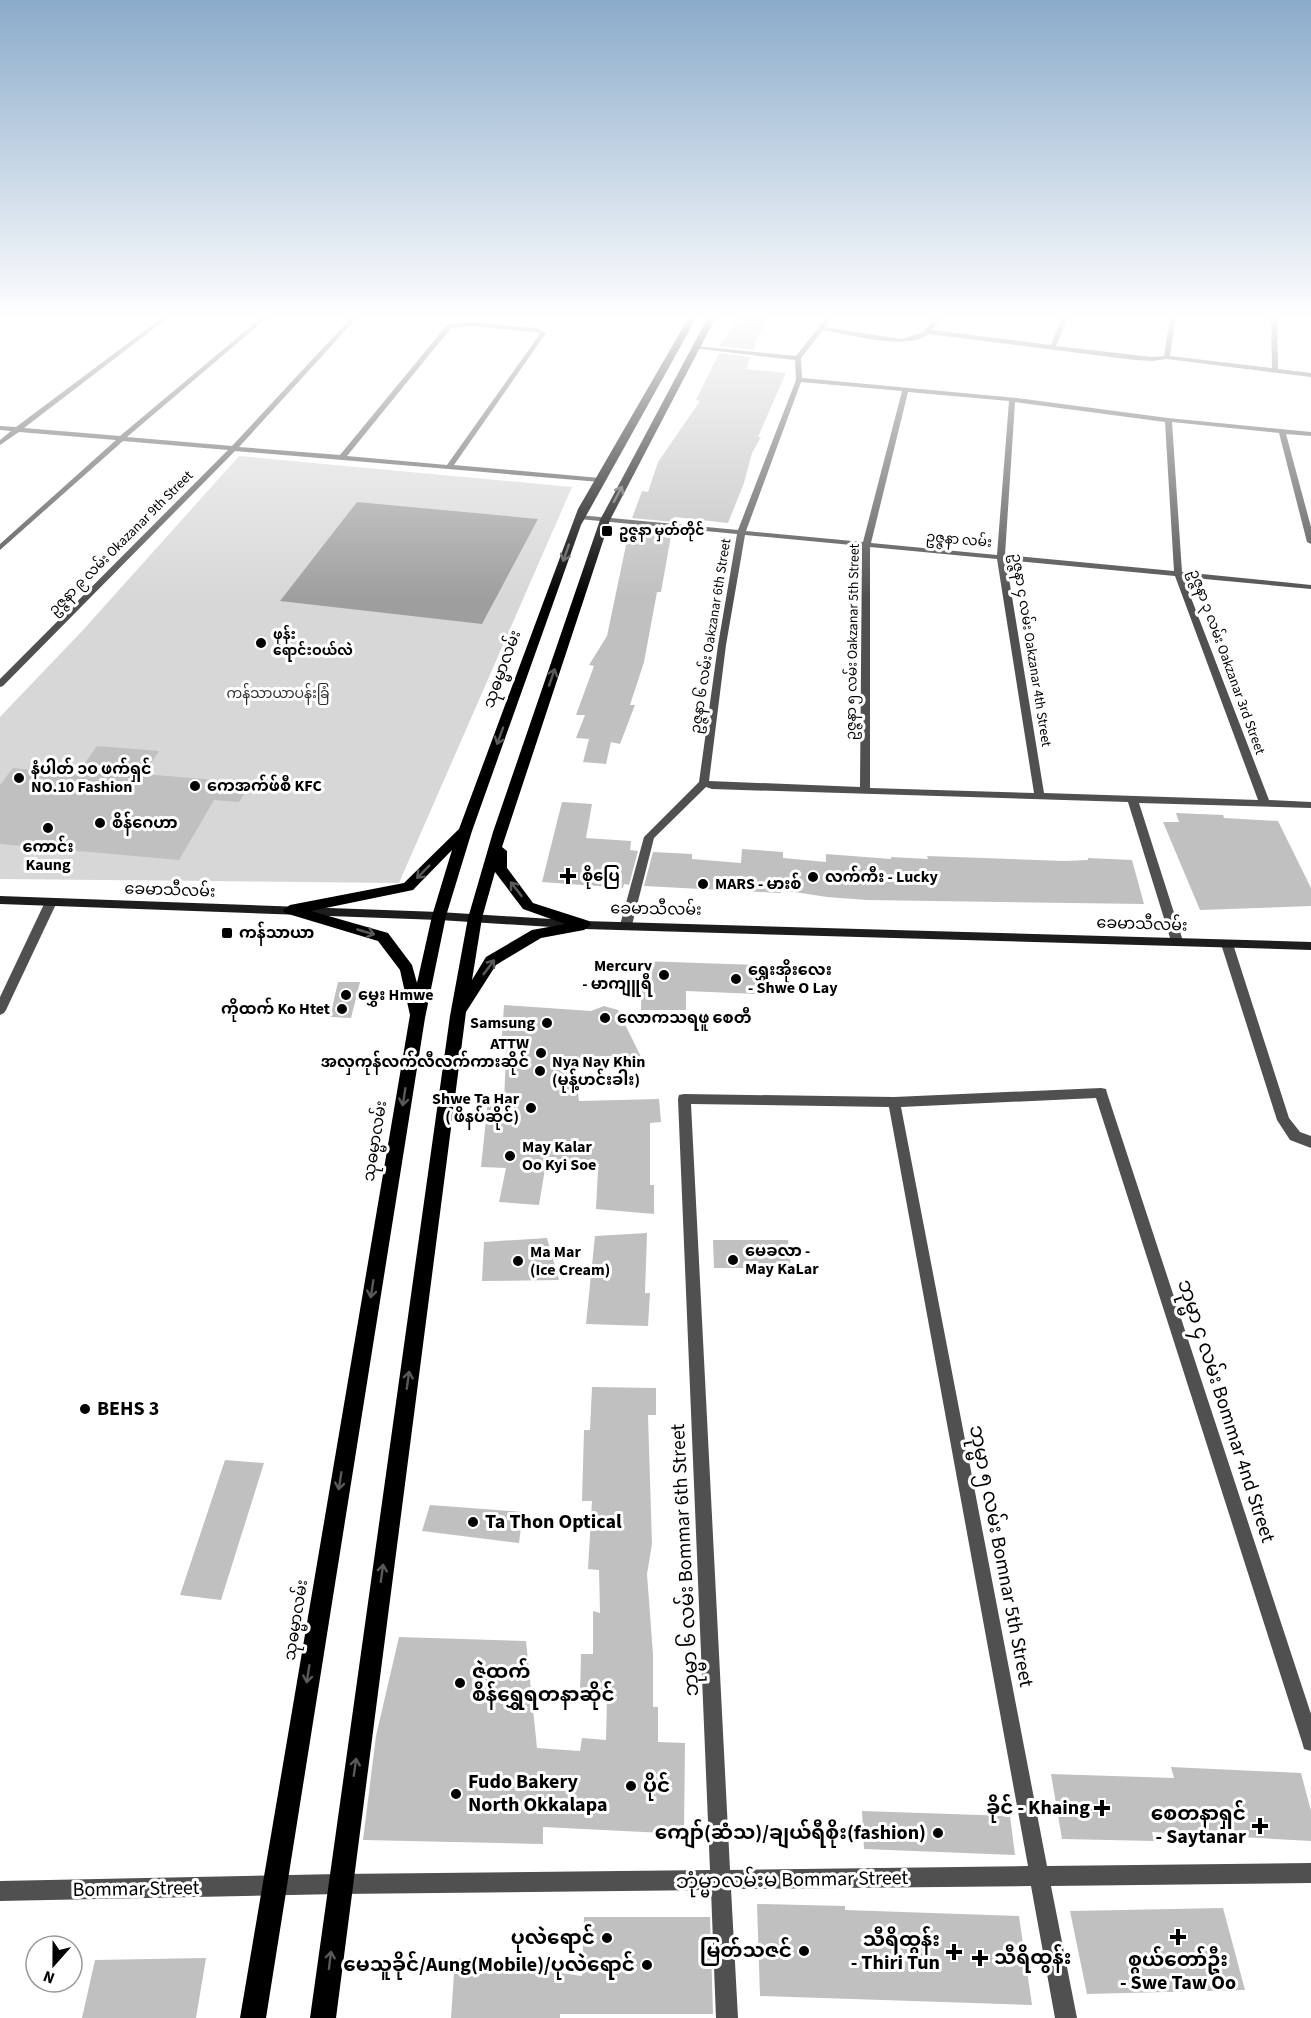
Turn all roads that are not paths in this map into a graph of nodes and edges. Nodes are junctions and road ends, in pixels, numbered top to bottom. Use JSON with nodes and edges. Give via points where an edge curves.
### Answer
{"nodes":[{"id":1,"x":42,"y":411,"type":"edge"},
{"id":2,"x":154,"y":411,"type":"edge"},
{"id":3,"x":268,"y":411,"type":"edge"},
{"id":4,"x":379,"y":411,"type":"edge"},
{"id":5,"x":488,"y":411,"type":"edge"},
{"id":6,"x":639,"y":411,"type":"edge"},
{"id":7,"x":662,"y":411,"type":"edge"},
{"id":8,"x":787,"y":411,"type":"edge"},
{"id":9,"x":900,"y":411,"type":"edge"},
{"id":10,"x":1011,"y":411,"type":"edge"},
{"id":11,"x":1099,"y":411,"type":"edge"},
{"id":12,"x":1168,"y":420,"type":"junction"},
{"id":13,"x":0,"y":428,"type":"edge"},
{"id":14,"x":19,"y":429,"type":"junction"},
{"id":15,"x":1282,"y":432,"type":"junction"},
{"id":16,"x":1311,"y":434,"type":"edge"},
{"id":17,"x":122,"y":438,"type":"junction"},
{"id":18,"x":0,"y":443,"type":"edge"},
{"id":19,"x":235,"y":447,"type":"junction"},
{"id":20,"x":342,"y":457,"type":"junction"},
{"id":21,"x":449,"y":467,"type":"junction"},
{"id":22,"x":600,"y":480,"type":"junction"},
{"id":23,"x":579,"y":518,"type":"junction"},
{"id":24,"x":605,"y":520,"type":"junction"},
{"id":25,"x":741,"y":533,"type":"junction"},
{"id":26,"x":1311,"y":542,"type":"edge"},
{"id":27,"x":866,"y":545,"type":"junction"},
{"id":28,"x":0,"y":548,"type":"edge"},
{"id":29,"x":1001,"y":557,"type":"junction"},
{"id":30,"x":1178,"y":574,"type":"junction"},
{"id":31,"x":1311,"y":586,"type":"edge"},
{"id":32,"x":2,"y":680,"type":"edge"},
{"id":33,"x":704,"y":783,"type":"junction"},
{"id":34,"x":865,"y":789,"type":"junction"},
{"id":35,"x":1040,"y":797,"type":"junction"},
{"id":36,"x":1133,"y":801,"type":"junction"},
{"id":37,"x":1265,"y":804,"type":"junction"},
{"id":38,"x":1311,"y":805,"type":"edge"},
{"id":39,"x":465,"y":831,"type":"junction"},
{"id":40,"x":501,"y":832,"type":"junction"},
{"id":41,"x":0,"y":900,"type":"edge"},
{"id":42,"x":51,"y":902,"type":"junction"},
{"id":43,"x":290,"y":910,"type":"junction"},
{"id":44,"x":439,"y":916,"type":"junction"},
{"id":45,"x":475,"y":918,"type":"junction"},
{"id":46,"x":584,"y":925,"type":"junction"},
{"id":47,"x":626,"y":925,"type":"junction"},
{"id":48,"x":1177,"y":941,"type":"junction"},
{"id":49,"x":1227,"y":944,"type":"junction"},
{"id":50,"x":1311,"y":946,"type":"edge"},
{"id":51,"x":0,"y":1010,"type":"edge"},
{"id":52,"x":458,"y":1016,"type":"junction"},
{"id":53,"x":417,"y":1018,"type":"junction"},
{"id":54,"x":894,"y":1102,"type":"junction"},
{"id":55,"x":1311,"y":1142,"type":"edge"},
{"id":56,"x":1311,"y":1742,"type":"edge"},
{"id":57,"x":1311,"y":1873,"type":"edge"},
{"id":58,"x":1041,"y":1877,"type":"junction"},
{"id":59,"x":722,"y":1882,"type":"junction"},
{"id":60,"x":339,"y":1884,"type":"junction"},
{"id":61,"x":273,"y":1886,"type":"junction"},
{"id":62,"x":0,"y":1891,"type":"edge"},
{"id":63,"x":253,"y":2018,"type":"edge"},
{"id":64,"x":323,"y":2018,"type":"edge"},
{"id":65,"x":727,"y":2018,"type":"edge"},
{"id":66,"x":1066,"y":2018,"type":"edge"}],
"edges":[{"from":1,"to":14,"type":"street"},
{"from":2,"to":17,"type":"street"},
{"from":3,"to":19,"type":"street","name":"ဥဇ္ဇနာ ၉ လမ်း Okazanar 9th Street"},
{"from":4,"to":20,"type":"street"},
{"from":5,"to":21,"type":"street"},
{"from":6,"to":22,"type":"main road","name":"သုဓမ္မာလမ်း"},
{"from":24,"to":7,"type":"main road","one_way":true},
{"from":8,"to":25,"type":"street","name":"ဥဇ္ဇနာ ၆ လမ်း Oakzanar 6th Street"},
{"from":9,"to":27,"type":"street","name":"ဥဇ္ဇနာ ၅ လမ်း Oakzanar 5th Street"},
{"from":10,"to":29,"type":"street","name":"ဥဇ္ဇနာ ၄ လမ်း Oakzanar 4th Street"},
{"from":11,"to":12,"type":"street"},
{"from":12,"to":15,"type":"street"},
{"from":12,"to":30,"type":"street","name":"ဥဇ္ဇနာ ၃ လမ်း Oakzanar 3rd Street"},
{"from":13,"to":14,"type":"street"},
{"from":14,"to":17,"type":"street"},
{"from":14,"to":18,"type":"street"},
{"from":15,"to":16,"type":"street"},
{"from":15,"to":26,"type":"street"},
{"from":17,"to":19,"type":"street"},
{"from":17,"to":28,"type":"street"},
{"from":19,"to":20,"type":"street"},
{"from":19,"to":32,"type":"street","name":"ဥဇ္ဇနာ ၉ လမ်း Okazanar 9th Street"},
{"from":20,"to":21,"type":"street"},
{"from":21,"to":22,"type":"street"},
{"from":22,"to":23,"type":"main road","name":"သုဓမ္မာလမ်း"},
{"from":23,"to":24,"type":"street","name":"ဥဇ္ဇနာ လမ်း"},
{"from":23,"to":39,"type":"main road","name":"သုဓမ္မာလမ်း","one_way":true},
{"from":24,"to":25,"type":"street","name":"ဥဇ္ဇနာ လမ်း"},
{"from":40,"to":24,"type":"main road","one_way":true},
{"from":25,"to":27,"type":"street","name":"ဥဇ္ဇနာ လမ်း"},
{"from":25,"to":33,"type":"street","name":"ဥဇ္ဇနာ ၆ လမ်း Oakzanar 6th Street"},
{"from":27,"to":29,"type":"street","name":"ဥဇ္ဇနာ လမ်း"},
{"from":27,"to":34,"type":"street","name":"ဥဇ္ဇနာ ၅ လမ်း Oakzanar 5th Street"},
{"from":29,"to":30,"type":"street","name":"ဥဇ္ဇနာ လမ်း"},
{"from":29,"to":35,"type":"street","name":"ဥဇ္ဇနာ ၄ လမ်း Oakzanar 4th Street"},
{"from":30,"to":31,"type":"street","name":"ဥဇ္ဇနာ လမ်း"},
{"from":30,"to":37,"type":"street","name":"ဥဇ္ဇနာ ၃ လမ်း Oakzanar 3rd Street"},
{"from":33,"to":34,"type":"street"},
{"from":33,"to":47,"type":"street","via":[[649,837]]},
{"from":34,"to":35,"type":"street"},
{"from":35,"to":36,"type":"street"},
{"from":36,"to":37,"type":"street"},
{"from":36,"to":48,"type":"street"},
{"from":37,"to":38,"type":"street"},
{"from":39,"to":43,"type":"main road","one_way":true,"via":[[408,887]]},
{"from":39,"to":44,"type":"main road","name":"သုဓမ္မာလမ်း"},
{"from":40,"to":45,"type":"main road"},
{"from":46,"to":40,"type":"main road","one_way":true,"via":[[528,906],[500,869]]},
{"from":41,"to":42,"type":"main road","name":"ခေမာသီလမ်း"},
{"from":42,"to":43,"type":"main road","name":"ခေမာသီလမ်း"},
{"from":42,"to":51,"type":"street"},
{"from":43,"to":44,"type":"main road","name":"ခေမာသီလမ်း"},
{"from":43,"to":53,"type":"main road","one_way":true,"via":[[383,937],[407,969]]},
{"from":44,"to":45,"type":"main road","name":"ခေမာသီလမ်း"},
{"from":44,"to":53,"type":"main road","name":"သုဓမ္မာလမ်း"},
{"from":45,"to":46,"type":"main road","name":"ခေမာသီလမ်း"},
{"from":45,"to":52,"type":"main road"},
{"from":46,"to":47,"type":"main road","name":"ခေမာသီလမ်း"},
{"from":52,"to":46,"type":"main road","one_way":true,"via":[[491,961],[537,934]]},
{"from":47,"to":48,"type":"main road","name":"ခေမာသီလမ်း"},
{"from":48,"to":49,"type":"main road","name":"ခေမာသီလမ်း"},
{"from":49,"to":50,"type":"main road","name":"ခေမာသီလမ်း"},
{"from":49,"to":55,"type":"street","via":[[1283,1120],[1295,1136]]},
{"from":60,"to":52,"type":"main road","one_way":true},
{"from":53,"to":61,"type":"main road","name":"သုဓမ္မာလမ်း","one_way":true},
{"from":54,"to":56,"type":"street","name":"ဘုမ္မာ ၄ လမ်း Bommar 4nd Street","via":[[1101,1093]]},
{"from":54,"to":58,"type":"street","name":"ဘုမ္မာ ၅ လမ်း Bomnar 5th Street"},
{"from":54,"to":59,"type":"street","name":"ဘုမ္မာ ၆ လမ်း Bommar 6th Street","via":[[684,1099]]},
{"from":57,"to":58,"type":"street","name":"ဘုံမ္မာလမ်းမ Bommar Street"},
{"from":58,"to":59,"type":"street","name":"ဘုံမ္မာလမ်းမ Bommar Street"},
{"from":58,"to":66,"type":"street","name":"ဘုမ္မာ ၅ လမ်း Bomnar 5th Street"},
{"from":59,"to":60,"type":"street","name":"ဘုံမ္မာလမ်းမ Bommar Street"},
{"from":59,"to":65,"type":"street","name":"ဘုမ္မာ ၆ လမ်း Bommar 6th Street"},
{"from":60,"to":61,"type":"street","name":"ဘုံမ္မာလမ်းမ Bommar Street"},
{"from":64,"to":60,"type":"main road","one_way":true},
{"from":61,"to":62,"type":"street","name":"Bommar Street"},
{"from":61,"to":63,"type":"main road","name":"သုဓမ္မာလမ်း"}]}
